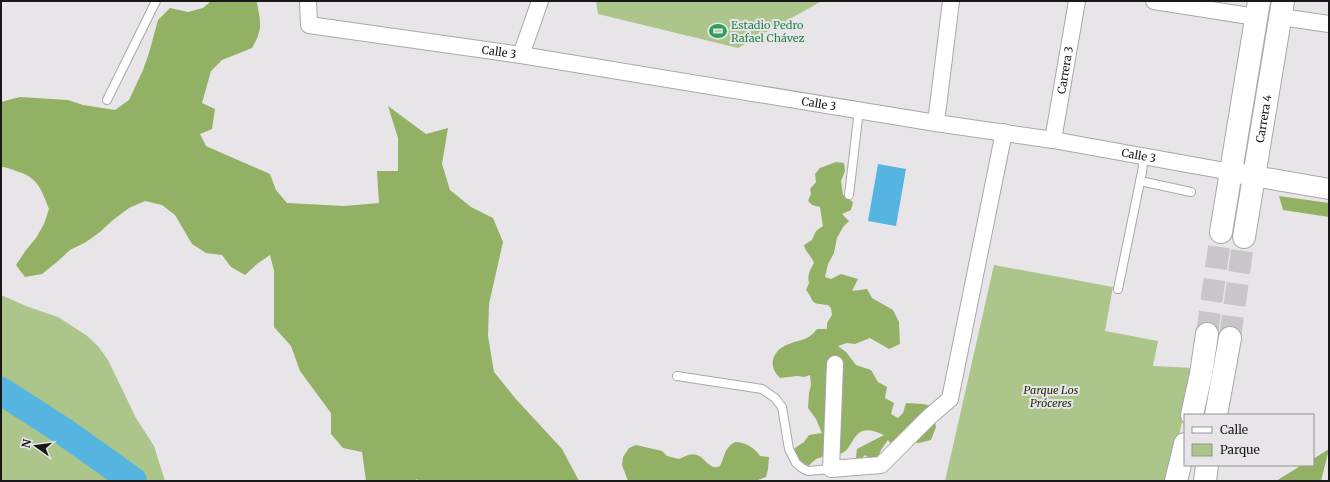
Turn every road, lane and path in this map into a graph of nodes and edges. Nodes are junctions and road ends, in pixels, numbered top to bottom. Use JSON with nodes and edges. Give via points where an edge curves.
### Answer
{"nodes":[{"id":1,"x":156,"y":1,"type":"edge"},
{"id":2,"x":308,"y":1,"type":"edge"},
{"id":3,"x":540,"y":1,"type":"edge"},
{"id":4,"x":951,"y":1,"type":"edge"},
{"id":5,"x":1076,"y":1,"type":"edge"},
{"id":6,"x":1154,"y":1,"type":"edge"},
{"id":7,"x":1258,"y":9,"type":"edge"},
{"id":8,"x":1282,"y":9,"type":"edge"},
{"id":9,"x":1329,"y":24,"type":"edge"},
{"id":10,"x":521,"y":55,"type":"junction"},
{"id":11,"x":107,"y":100,"type":"dead end"},
{"id":12,"x":859,"y":110,"type":"junction"},
{"id":13,"x":936,"y":123,"type":"junction"},
{"id":14,"x":1004,"y":132,"type":"junction"},
{"id":15,"x":1053,"y":140,"type":"junction"},
{"id":16,"x":1144,"y":156,"type":"junction"},
{"id":17,"x":1232,"y":172,"type":"junction"},
{"id":18,"x":1254,"y":176,"type":"junction"},
{"id":19,"x":1140,"y":181,"type":"junction"},
{"id":20,"x":1329,"y":188,"type":"edge"},
{"id":21,"x":1191,"y":192,"type":"dead end"},
{"id":22,"x":849,"y":195,"type":"dead end"},
{"id":23,"x":1221,"y":232,"type":"tunnel mouth"},
{"id":24,"x":1244,"y":237,"type":"tunnel mouth"},
{"id":25,"x":1118,"y":289,"type":"dead end"},
{"id":26,"x":1207,"y":334,"type":"tunnel mouth"},
{"id":27,"x":1230,"y":338,"type":"tunnel mouth"},
{"id":28,"x":835,"y":364,"type":"dead end"},
{"id":29,"x":677,"y":376,"type":"dead end"},
{"id":30,"x":1192,"y":414,"type":"edge"},
{"id":31,"x":1216,"y":414,"type":"edge"},
{"id":32,"x":1184,"y":448,"type":"edge"},
{"id":33,"x":1207,"y":466,"type":"edge"},
{"id":34,"x":831,"y":469,"type":"junction"},
{"id":35,"x":1176,"y":481,"type":"edge"},
{"id":36,"x":1205,"y":481,"type":"edge"}],
"edges":[{"from":1,"to":11,"type":"lane"},
{"from":2,"to":10,"type":"street","name":"Calle 3","via":[[309,25]]},
{"from":3,"to":10,"type":"street"},
{"from":4,"to":13,"type":"street"},
{"from":5,"to":15,"type":"street","name":"Carrera 3"},
{"from":6,"to":7,"type":"street"},
{"from":7,"to":17,"type":"highway","name":"Carrera 4"},
{"from":8,"to":9,"type":"street"},
{"from":8,"to":18,"type":"highway","name":"Carrera 4"},
{"from":10,"to":12,"type":"street","name":"Calle 3"},
{"from":12,"to":13,"type":"street","name":"Calle 3"},
{"from":12,"to":22,"type":"lane"},
{"from":13,"to":14,"type":"street","name":"Calle 3"},
{"from":14,"to":15,"type":"street","name":"Calle 3"},
{"from":14,"to":34,"type":"street","via":[[950,399],[881,465]]},
{"from":15,"to":16,"type":"street","name":"Calle 3"},
{"from":16,"to":17,"type":"street","name":"Calle 3"},
{"from":16,"to":19,"type":"lane"},
{"from":17,"to":18,"type":"street","name":"Calle 3"},
{"from":17,"to":23,"type":"highway","name":"Carrera 4"},
{"from":18,"to":20,"type":"street","name":"Calle 3"},
{"from":18,"to":24,"type":"highway","name":"Carrera 4"},
{"from":19,"to":21,"type":"lane"},
{"from":19,"to":25,"type":"lane"},
{"from":26,"to":30,"type":"highway"},
{"from":27,"to":31,"type":"highway"},
{"from":28,"to":34,"type":"street"},
{"from":29,"to":34,"type":"lane","via":[[762,388],[782,407],[789,449],[796,463],[808,470]]},
{"from":32,"to":35,"type":"highway"},
{"from":33,"to":36,"type":"highway"}]}
